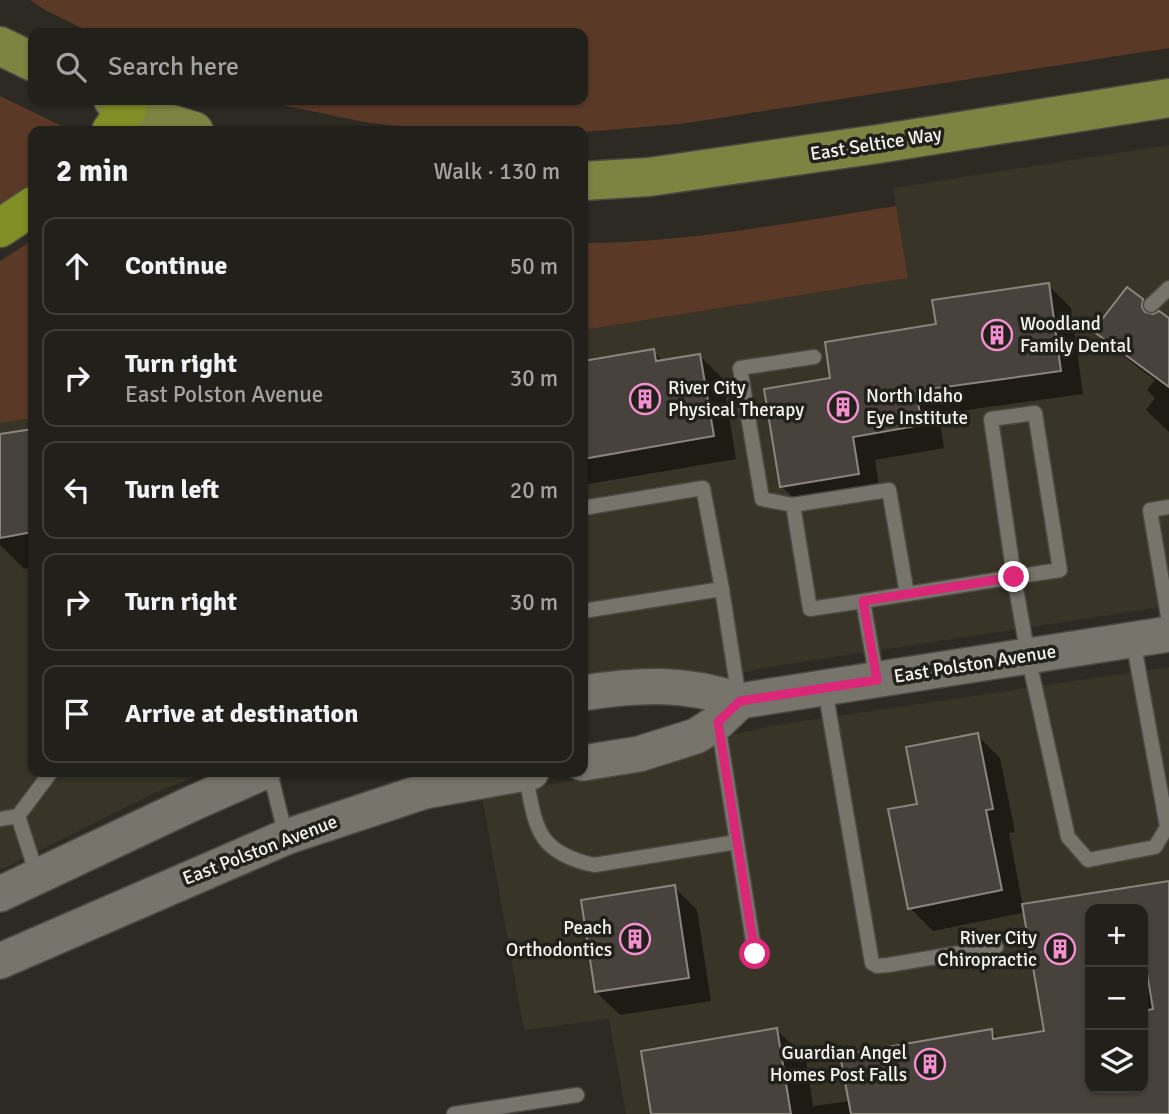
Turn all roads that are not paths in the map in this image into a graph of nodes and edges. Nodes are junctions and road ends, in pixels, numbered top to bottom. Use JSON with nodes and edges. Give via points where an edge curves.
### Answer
{"nodes":[{"id":1,"x":0,"y":46,"type":"edge"},
{"id":2,"x":28,"y":60,"type":"edge"},
{"id":3,"x":1169,"y":97,"type":"edge"},
{"id":4,"x":117,"y":113,"type":"edge"},
{"id":5,"x":173,"y":126,"type":"edge"},
{"id":6,"x":588,"y":181,"type":"edge"},
{"id":7,"x":28,"y":209,"type":"edge"},
{"id":8,"x":0,"y":228,"type":"edge"},
{"id":9,"x":1169,"y":288,"type":"edge"},
{"id":10,"x":1151,"y":305,"type":"dead end"},
{"id":11,"x":814,"y":358,"type":"dead end"},
{"id":12,"x":793,"y":505,"type":"junction"},
{"id":13,"x":588,"y":507,"type":"edge"},
{"id":14,"x":1169,"y":507,"type":"edge"},
{"id":15,"x":1014,"y":577,"type":"junction"},
{"id":16,"x":722,"y":589,"type":"junction"},
{"id":17,"x":907,"y":594,"type":"junction"},
{"id":18,"x":863,"y":601,"type":"junction"},
{"id":19,"x":588,"y":610,"type":"edge"},
{"id":20,"x":1169,"y":622,"type":"edge"},
{"id":21,"x":1169,"y":634,"type":"edge"},
{"id":22,"x":1133,"y":640,"type":"junction"},
{"id":23,"x":1028,"y":656,"type":"junction"},
{"id":24,"x":877,"y":680,"type":"junction"},
{"id":25,"x":824,"y":688,"type":"junction"},
{"id":26,"x":588,"y":692,"type":"edge"},
{"id":27,"x":729,"y":711,"type":"junction"},
{"id":28,"x":588,"y":762,"type":"edge"},
{"id":29,"x":47,"y":777,"type":"edge"},
{"id":30,"x":252,"y":777,"type":"edge"},
{"id":31,"x":271,"y":777,"type":"edge"},
{"id":32,"x":501,"y":777,"type":"edge"},
{"id":33,"x":529,"y":777,"type":"edge"},
{"id":34,"x":18,"y":816,"type":"junction"},
{"id":35,"x":0,"y":819,"type":"edge"},
{"id":36,"x":286,"y":837,"type":"junction"},
{"id":37,"x":737,"y":842,"type":"junction"},
{"id":38,"x":37,"y":876,"type":"junction"},
{"id":39,"x":0,"y":894,"type":"edge"},
{"id":40,"x":996,"y":947,"type":"dead end"},
{"id":41,"x":755,"y":954,"type":"dead end"},
{"id":42,"x":0,"y":961,"type":"edge"},
{"id":43,"x":577,"y":1095,"type":"dead end"},
{"id":44,"x":479,"y":1112,"type":"edge"},
{"id":45,"x":454,"y":1114,"type":"edge"}],
"edges":[{"from":1,"to":2,"type":"main road"},
{"from":3,"to":6,"type":"main road","name":"East Seltice Way","via":[[649,177]]},
{"from":4,"to":5,"type":"main road"},
{"from":7,"to":8,"type":"highway"},
{"from":9,"to":10,"type":"lane"},
{"from":11,"to":12,"type":"lane","via":[[740,369],[762,499]]},
{"from":12,"to":17,"type":"lane","via":[[889,490]]},
{"from":12,"to":18,"type":"lane","via":[[810,609]]},
{"from":13,"to":16,"type":"lane","via":[[703,488]]},
{"from":14,"to":20,"type":"lane","via":[[1150,510]]},
{"from":15,"to":15,"type":"lane","via":[[991,419],[1035,413],[1060,570]]},
{"from":15,"to":17,"type":"lane"},
{"from":15,"to":23,"type":"lane"},
{"from":16,"to":19,"type":"lane"},
{"from":16,"to":27,"type":"lane"},
{"from":17,"to":18,"type":"lane"},
{"from":18,"to":24,"type":"lane"},
{"from":21,"to":22,"type":"street","name":"East Polston Avenue"},
{"from":22,"to":23,"type":"street","name":"East Polston Avenue"},
{"from":22,"to":23,"type":"lane","via":[[1167,827],[1155,847],[1088,860],[1068,837]]},
{"from":23,"to":24,"type":"street","name":"East Polston Avenue"},
{"from":24,"to":25,"type":"street","name":"East Polston Avenue"},
{"from":25,"to":27,"type":"street","name":"East Polston Avenue"},
{"from":25,"to":40,"type":"lane","via":[[872,963],[877,967]]},
{"from":26,"to":27,"type":"street","name":"East Polston Avenue","via":[[676,686],[723,695]]},
{"from":27,"to":28,"type":"street","name":"East Polston Avenue","via":[[696,736],[639,754]]},
{"from":27,"to":37,"type":"lane"},
{"from":29,"to":34,"type":"lane"},
{"from":30,"to":38,"type":"street"},
{"from":31,"to":36,"type":"lane"},
{"from":32,"to":36,"type":"street","name":"East Polston Avenue","via":[[425,791]]},
{"from":33,"to":37,"type":"lane","via":[[535,822],[544,839],[576,861],[594,865]]},
{"from":34,"to":35,"type":"lane"},
{"from":34,"to":38,"type":"lane"},
{"from":36,"to":42,"type":"street","name":"East Polston Avenue"},
{"from":37,"to":41,"type":"lane"},
{"from":38,"to":39,"type":"street"},
{"from":43,"to":44,"type":"lane"},
{"from":44,"to":45,"type":"lane"}]}
